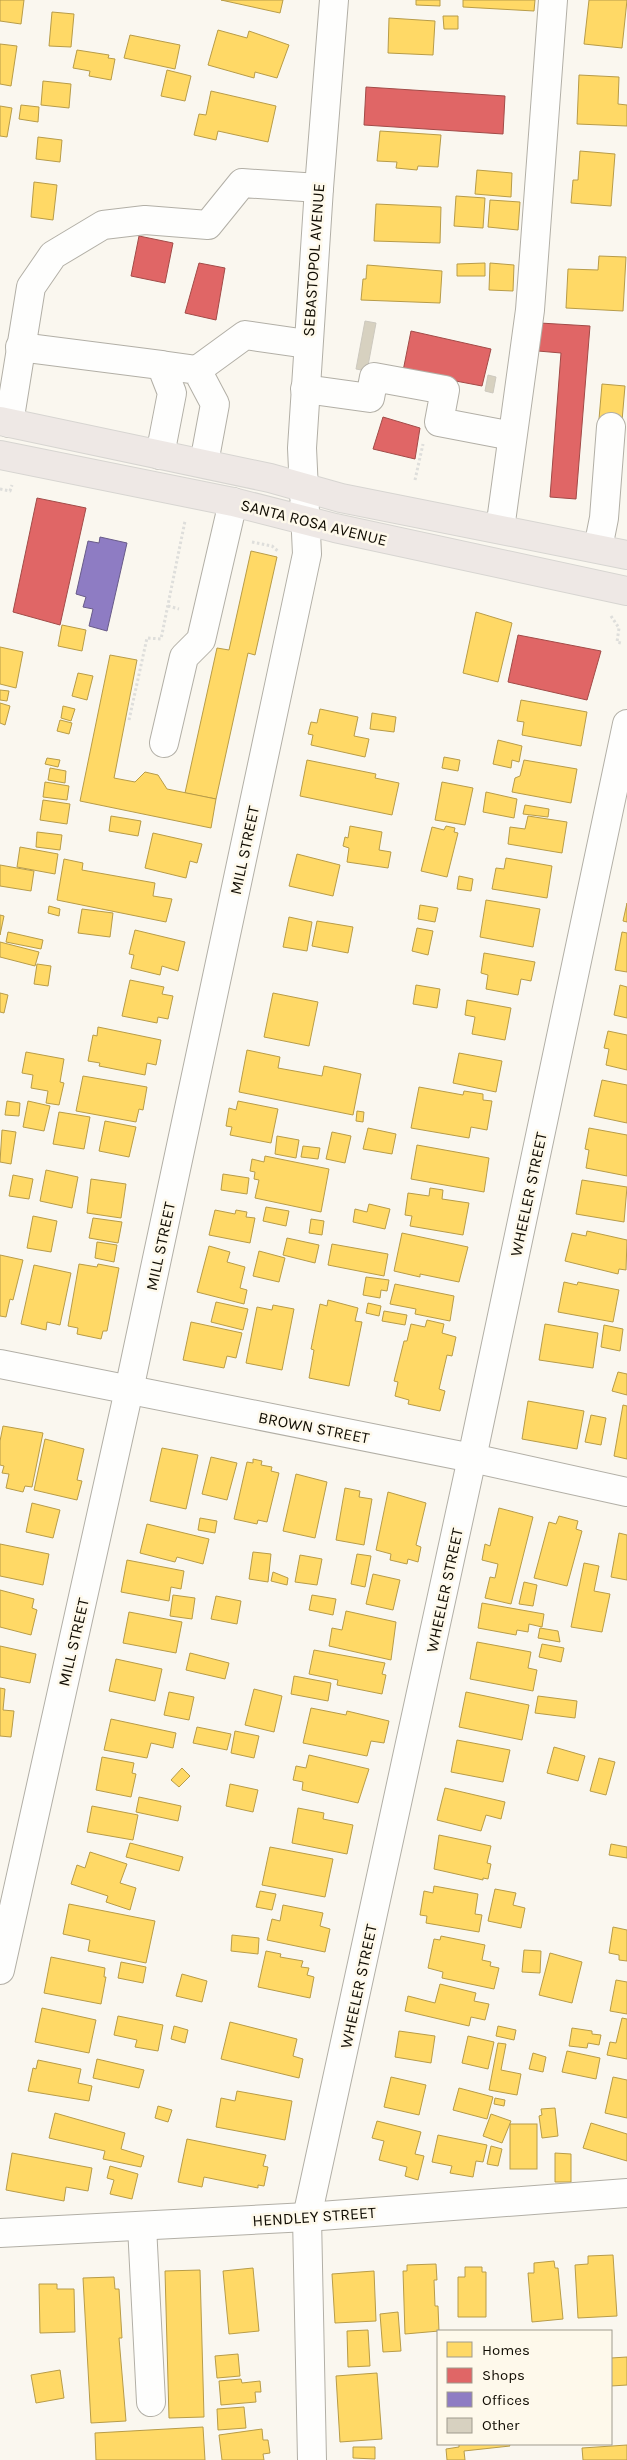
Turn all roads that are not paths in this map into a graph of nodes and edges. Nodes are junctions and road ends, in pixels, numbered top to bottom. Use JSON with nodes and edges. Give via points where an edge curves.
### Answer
{"nodes":[{"id":1,"x":334,"y":0,"type":"edge"},
{"id":2,"x":553,"y":0,"type":"edge"},
{"id":3,"x":318,"y":188,"type":"junction"},
{"id":4,"x":307,"y":344,"type":"junction"},
{"id":5,"x":20,"y":346,"type":"junction"},
{"id":6,"x":161,"y":365,"type":"junction"},
{"id":7,"x":197,"y":370,"type":"junction"},
{"id":8,"x":305,"y":389,"type":"junction"},
{"id":9,"x":4,"y":422,"type":"edge"},
{"id":10,"x":611,"y":427,"type":"dead end"},
{"id":11,"x":512,"y":436,"type":"junction"},
{"id":12,"x":160,"y":454,"type":"junction"},
{"id":13,"x":0,"y":455,"type":"edge"},
{"id":14,"x":204,"y":464,"type":"junction"},
{"id":15,"x":305,"y":487,"type":"junction"},
{"id":16,"x":233,"y":502,"type":"junction"},
{"id":17,"x":306,"y":521,"type":"junction"},
{"id":18,"x":500,"y":528,"type":"junction"},
{"id":19,"x":598,"y":548,"type":"junction"},
{"id":20,"x":627,"y":555,"type":"edge"},
{"id":21,"x":627,"y":591,"type":"edge"},
{"id":22,"x":627,"y":724,"type":"edge"},
{"id":23,"x":164,"y":743,"type":"dead end"},
{"id":24,"x":0,"y":1364,"type":"edge"},
{"id":25,"x":129,"y":1390,"type":"junction"},
{"id":26,"x":472,"y":1458,"type":"junction"},
{"id":27,"x":627,"y":1492,"type":"edge"},
{"id":28,"x":0,"y":1970,"type":"edge"},
{"id":29,"x":627,"y":2192,"type":"edge"},
{"id":30,"x":307,"y":2217,"type":"junction"},
{"id":31,"x":142,"y":2226,"type":"junction"},
{"id":32,"x":0,"y":2233,"type":"edge"},
{"id":33,"x":151,"y":2402,"type":"dead end"},
{"id":34,"x":312,"y":2460,"type":"edge"}],
"edges":[{"from":1,"to":3,"type":"street","name":"SEBASTOPOL AVENUE"},
{"from":2,"to":11,"type":"street","via":[[530,310]]},
{"from":3,"to":4,"type":"street","name":"SEBASTOPOL AVENUE"},
{"from":3,"to":5,"type":"street","via":[[242,183],[208,225],[145,220],[103,225],[53,255],[31,287]]},
{"from":4,"to":7,"type":"street","via":[[245,335]]},
{"from":4,"to":8,"type":"street","name":"SEBASTOPOL AVENUE"},
{"from":5,"to":6,"type":"street"},
{"from":5,"to":9,"type":"street"},
{"from":6,"to":7,"type":"street"},
{"from":6,"to":12,"type":"street","via":[[172,393]]},
{"from":7,"to":14,"type":"street","via":[[215,404]]},
{"from":8,"to":11,"type":"street","via":[[370,398],[374,377],[445,390],[439,422]]},
{"from":8,"to":15,"type":"street","name":"SEBASTOPOL AVENUE","via":[[302,448]]},
{"from":9,"to":12,"type":"main road","name":"SANTA ROSA AVENUE"},
{"from":10,"to":19,"type":"street","via":[[604,518]]},
{"from":11,"to":18,"type":"street"},
{"from":12,"to":14,"type":"main road","name":"SANTA ROSA AVENUE"},
{"from":13,"to":16,"type":"main road","name":"SANTA ROSA AVENUE"},
{"from":14,"to":15,"type":"main road","name":"SANTA ROSA AVENUE"},
{"from":15,"to":17,"type":"street","name":"SEBASTOPOL AVENUE"},
{"from":15,"to":18,"type":"main road","name":"SANTA ROSA AVENUE","via":[[341,498]]},
{"from":16,"to":17,"type":"main road","name":"SANTA ROSA AVENUE"},
{"from":16,"to":23,"type":"street","via":[[202,640],[184,657]]},
{"from":17,"to":21,"type":"main road","name":"SANTA ROSA AVENUE"},
{"from":17,"to":25,"type":"street","name":"MILL STREET","via":[[307,554]]},
{"from":18,"to":19,"type":"main road","name":"SANTA ROSA AVENUE"},
{"from":19,"to":20,"type":"main road","name":"SANTA ROSA AVENUE"},
{"from":22,"to":26,"type":"street","name":"WHEELER STREET"},
{"from":24,"to":25,"type":"street","name":"BROWN STREET"},
{"from":25,"to":26,"type":"street","name":"BROWN STREET"},
{"from":25,"to":28,"type":"street","name":"MILL STREET"},
{"from":26,"to":27,"type":"street","name":"BROWN STREET"},
{"from":26,"to":30,"type":"street","name":"WHEELER STREET"},
{"from":29,"to":30,"type":"street","name":"HENDLEY STREET"},
{"from":30,"to":31,"type":"street","name":"HENDLEY STREET"},
{"from":30,"to":34,"type":"street","name":"WHEELER STREET"},
{"from":31,"to":32,"type":"street","name":"HENDLEY STREET"},
{"from":31,"to":33,"type":"street"}]}
